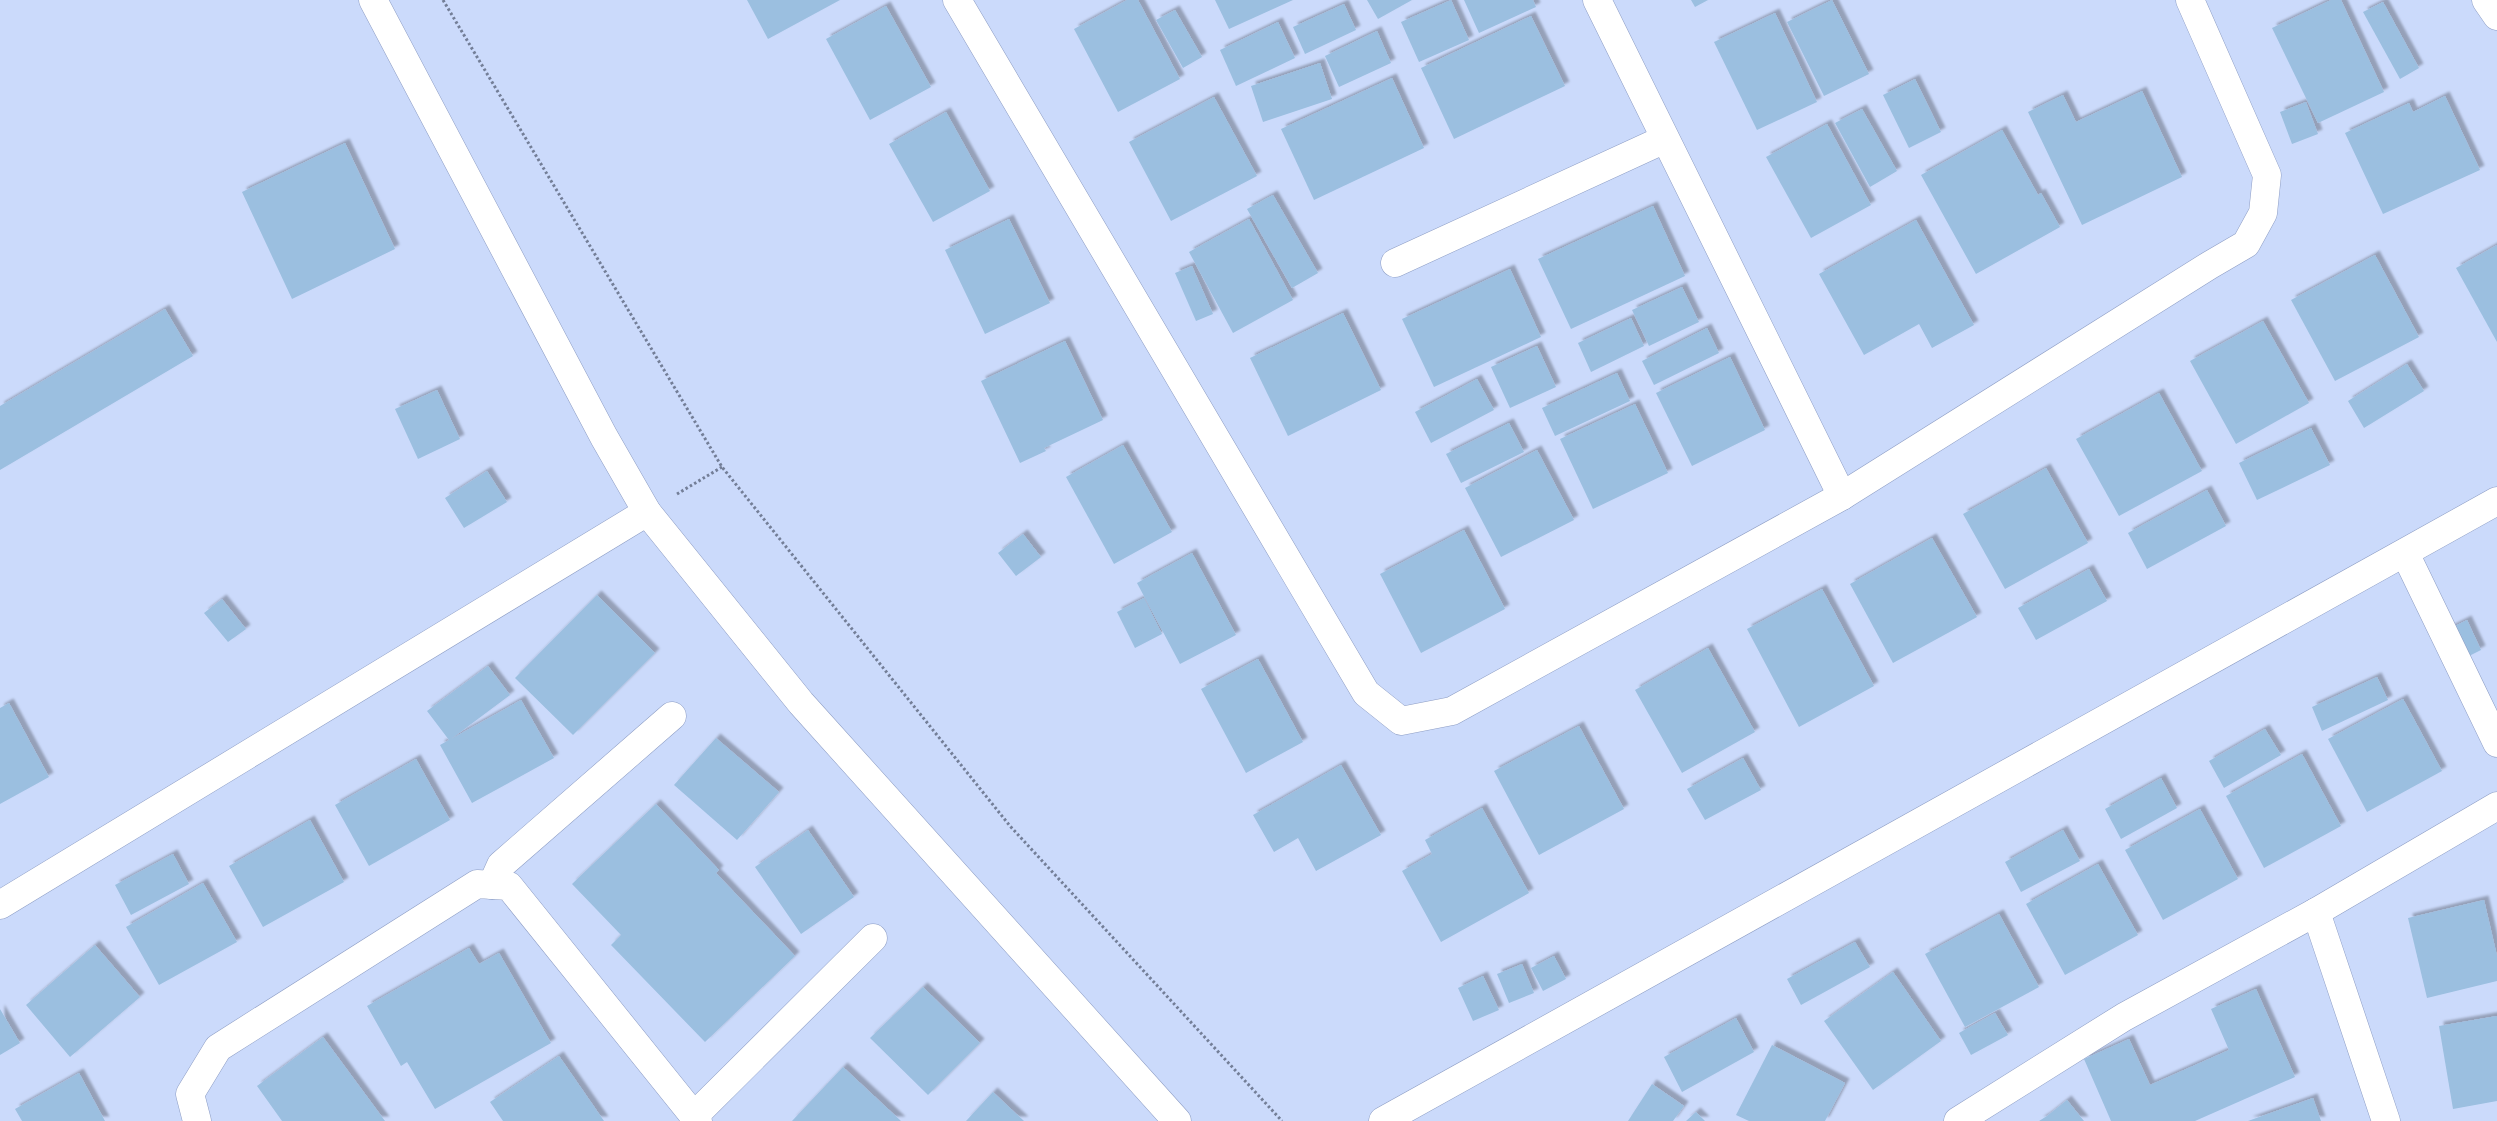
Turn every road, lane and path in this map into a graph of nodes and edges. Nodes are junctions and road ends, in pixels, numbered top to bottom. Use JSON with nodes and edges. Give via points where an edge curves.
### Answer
{"nodes":[{"id":1,"x":373,"y":0,"type":"edge"},
{"id":2,"x":442,"y":0,"type":"edge"},
{"id":3,"x":957,"y":0,"type":"edge"},
{"id":4,"x":1597,"y":0,"type":"edge"},
{"id":5,"x":2190,"y":0,"type":"edge"},
{"id":6,"x":2486,"y":0,"type":"edge"},
{"id":7,"x":2497,"y":16,"type":"edge"},
{"id":8,"x":1665,"y":138,"type":"junction"},
{"id":9,"x":1395,"y":263,"type":"dead end"},
{"id":10,"x":722,"y":468,"type":"junction"},
{"id":11,"x":1842,"y":496,"type":"junction"},
{"id":12,"x":2497,"y":501,"type":"edge"},
{"id":13,"x":647,"y":512,"type":"junction"},
{"id":14,"x":2406,"y":553,"type":"junction"},
{"id":15,"x":672,"y":716,"type":"dead end"},
{"id":16,"x":2497,"y":743,"type":"edge"},
{"id":17,"x":2497,"y":806,"type":"edge"},
{"id":18,"x":492,"y":885,"type":"junction"},
{"id":19,"x":0,"y":905,"type":"edge"},
{"id":20,"x":2316,"y":912,"type":"junction"},
{"id":21,"x":873,"y":938,"type":"dead end"},
{"id":22,"x":696,"y":1118,"type":"edge"},
{"id":23,"x":197,"y":1121,"type":"edge"},
{"id":24,"x":1177,"y":1121,"type":"edge"},
{"id":25,"x":1282,"y":1121,"type":"edge"},
{"id":26,"x":1383,"y":1121,"type":"edge"},
{"id":27,"x":1958,"y":1121,"type":"edge"},
{"id":28,"x":2386,"y":1121,"type":"edge"}],
"edges":[{"from":1,"to":13,"type":"street","via":[[604,437]]},
{"from":2,"to":10,"type":"path"},
{"from":3,"to":11,"type":"street","via":[[1366,693],[1401,721],[1452,711]]},
{"from":4,"to":8,"type":"street"},
{"from":5,"to":11,"type":"street","via":[[2267,175],[2263,213],[2246,244]]},
{"from":6,"to":7,"type":"street"},
{"from":8,"to":9,"type":"street"},
{"from":8,"to":11,"type":"street"},
{"from":10,"to":13,"type":"path"},
{"from":10,"to":25,"type":"path","via":[[1010,826]]},
{"from":12,"to":14,"type":"street"},
{"from":13,"to":19,"type":"street"},
{"from":13,"to":24,"type":"street","via":[[801,703]]},
{"from":14,"to":16,"type":"street"},
{"from":14,"to":26,"type":"street"},
{"from":15,"to":18,"type":"street","via":[[501,865]]},
{"from":17,"to":20,"type":"street"},
{"from":18,"to":22,"type":"street","via":[[509,886]]},
{"from":18,"to":23,"type":"street","via":[[477,884],[218,1048],[190,1094]]},
{"from":20,"to":27,"type":"street","via":[[2124,1017]]},
{"from":20,"to":28,"type":"street"},
{"from":21,"to":22,"type":"street"}]}
